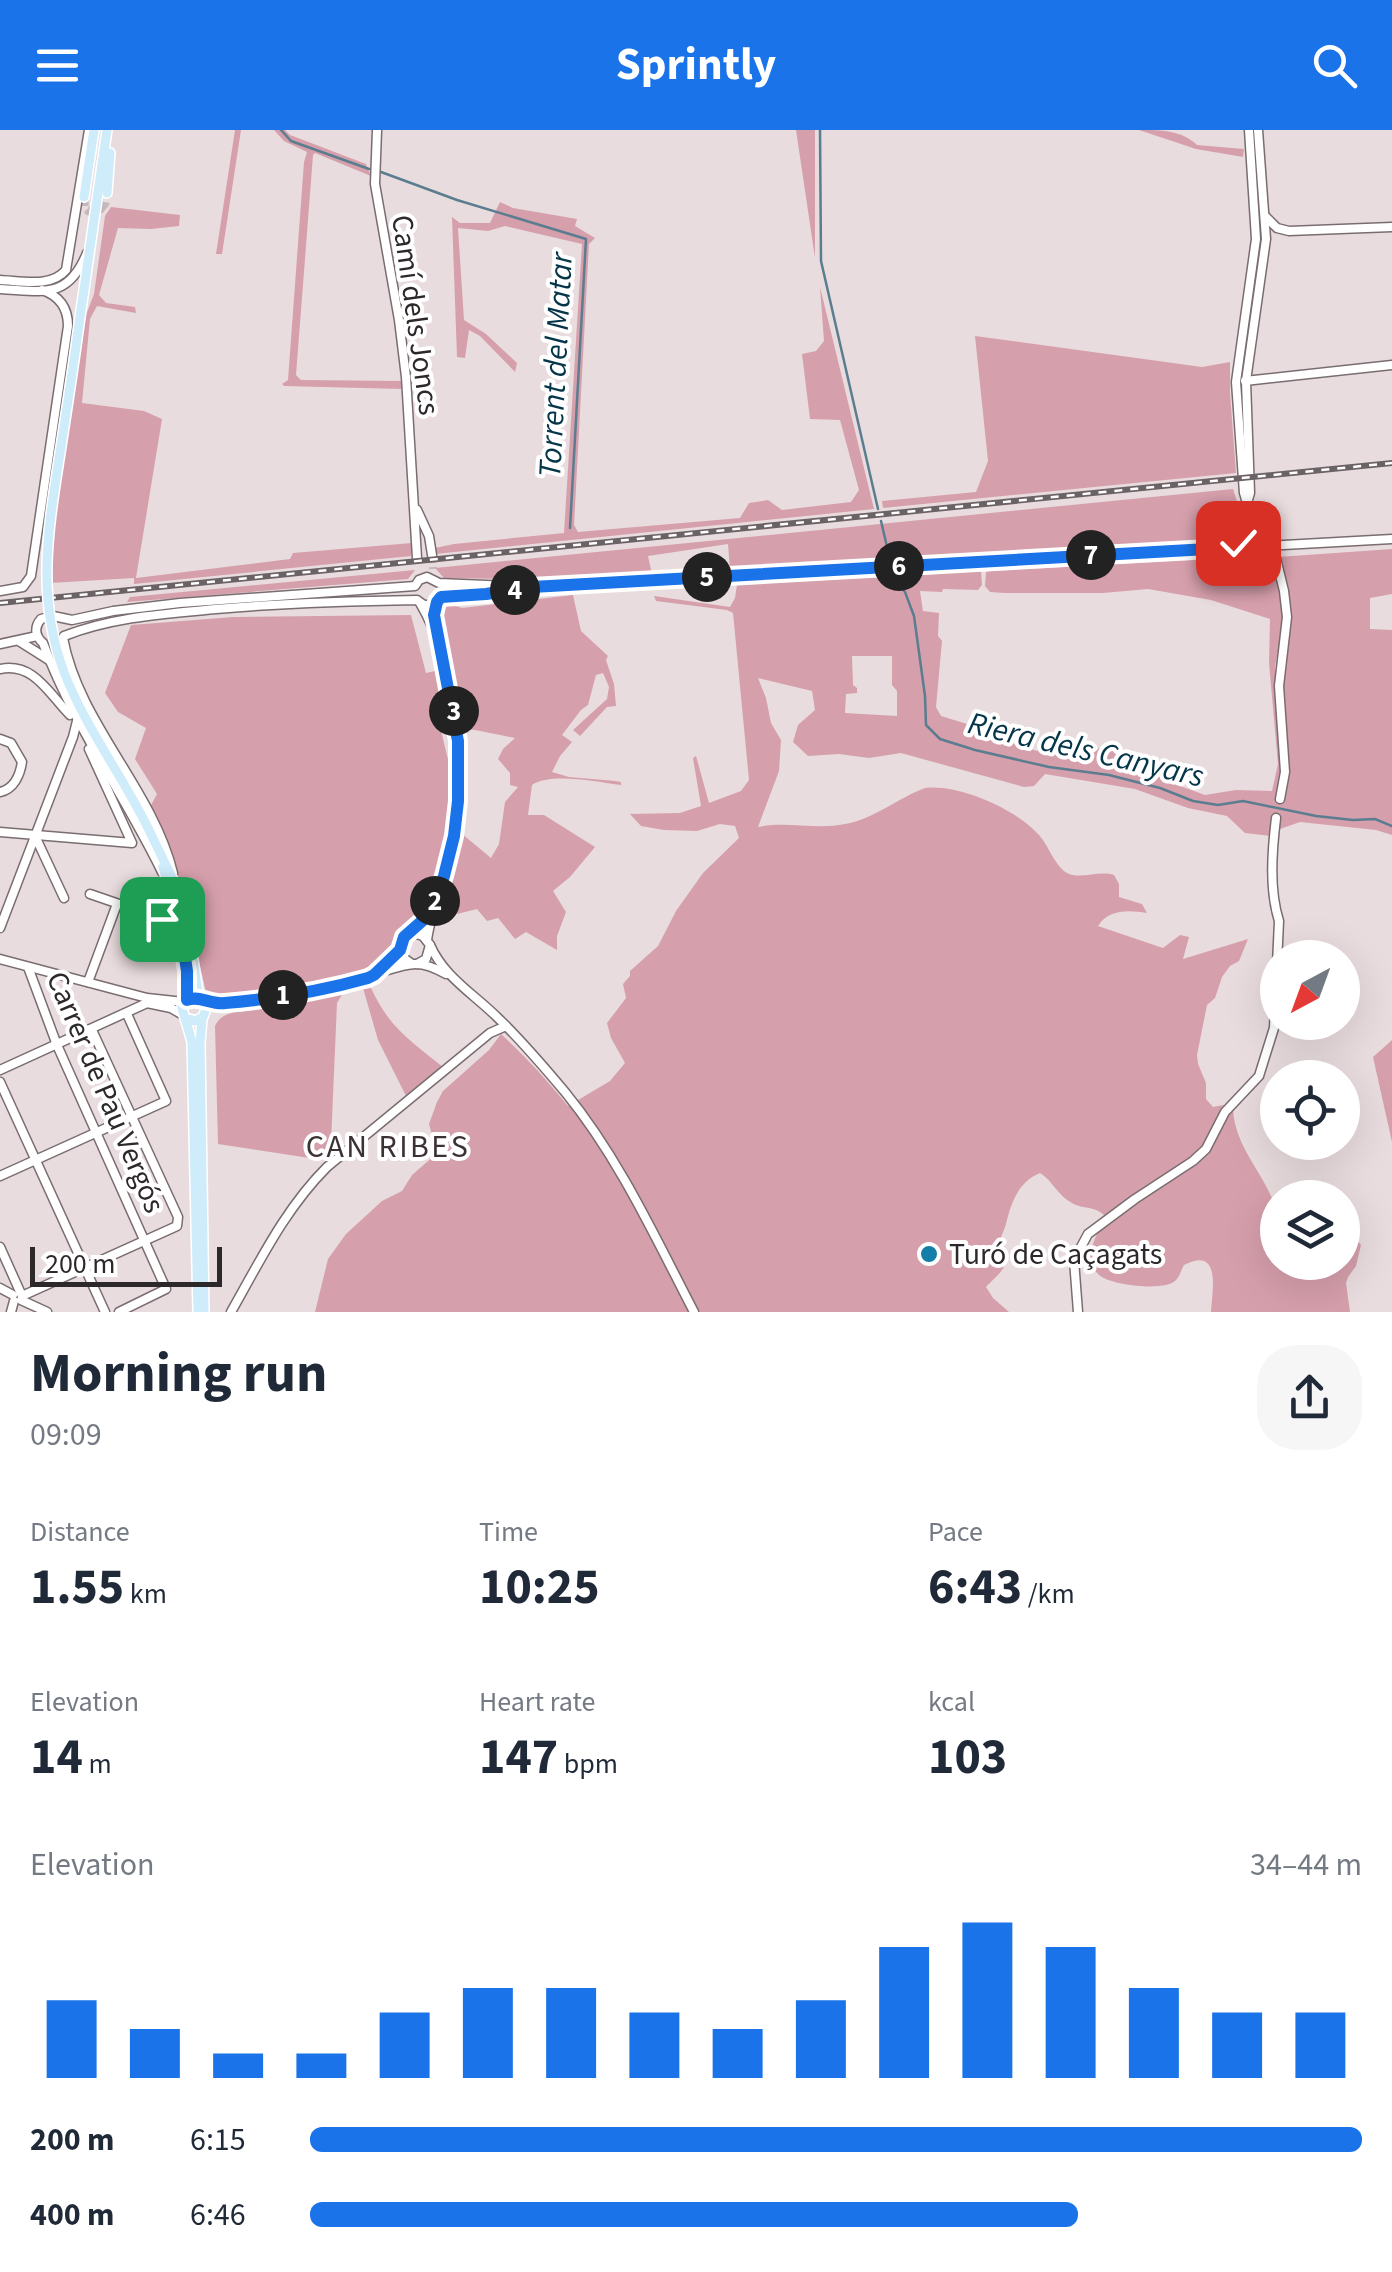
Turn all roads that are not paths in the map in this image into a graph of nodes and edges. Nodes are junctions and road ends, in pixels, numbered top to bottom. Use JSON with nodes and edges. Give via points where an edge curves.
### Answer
{"nodes":[{"id":1,"x":92,"y":130,"type":"edge"},
{"id":2,"x":109,"y":130,"type":"edge"},
{"id":3,"x":377,"y":130,"type":"edge"},
{"id":4,"x":1249,"y":130,"type":"edge"},
{"id":5,"x":1258,"y":130,"type":"edge"},
{"id":6,"x":107,"y":193,"type":"dead end"},
{"id":7,"x":84,"y":197,"type":"dead end"},
{"id":8,"x":1265,"y":216,"type":"junction"},
{"id":9,"x":1392,"y":228,"type":"edge"},
{"id":10,"x":1265,"y":232,"type":"junction"},
{"id":11,"x":1289,"y":232,"type":"junction"},
{"id":12,"x":1256,"y":238,"type":"junction"},
{"id":13,"x":91,"y":242,"type":"junction"},
{"id":14,"x":0,"y":280,"type":"edge"},
{"id":15,"x":38,"y":287,"type":"junction"},
{"id":16,"x":0,"y":289,"type":"edge"},
{"id":17,"x":1392,"y":365,"type":"edge"},
{"id":18,"x":1241,"y":382,"type":"junction"},
{"id":19,"x":415,"y":506,"type":"junction"},
{"id":20,"x":415,"y":524,"type":"junction"},
{"id":21,"x":1250,"y":524,"type":"junction"},
{"id":22,"x":430,"y":536,"type":"junction"},
{"id":23,"x":1392,"y":539,"type":"edge"},
{"id":24,"x":1276,"y":545,"type":"junction"},
{"id":25,"x":1229,"y":547,"type":"junction"},
{"id":26,"x":432,"y":555,"type":"tunnel mouth"},
{"id":27,"x":436,"y":577,"type":"junction"},
{"id":28,"x":417,"y":583,"type":"junction"},
{"id":29,"x":532,"y":587,"type":"junction"},
{"id":30,"x":0,"y":590,"type":"edge"},
{"id":31,"x":439,"y":600,"type":"junction"},
{"id":32,"x":418,"y":601,"type":"junction"},
{"id":33,"x":58,"y":618,"type":"junction"},
{"id":34,"x":76,"y":631,"type":"junction"},
{"id":35,"x":64,"y":637,"type":"junction"},
{"id":36,"x":18,"y":640,"type":"junction"},
{"id":37,"x":40,"y":640,"type":"junction"},
{"id":38,"x":438,"y":642,"type":"junction"},
{"id":39,"x":0,"y":644,"type":"edge"},
{"id":40,"x":68,"y":657,"type":"junction"},
{"id":41,"x":49,"y":660,"type":"junction"},
{"id":42,"x":0,"y":668,"type":"edge"},
{"id":43,"x":79,"y":690,"type":"junction"},
{"id":44,"x":54,"y":698,"type":"junction"},
{"id":45,"x":66,"y":700,"type":"junction"},
{"id":46,"x":76,"y":721,"type":"junction"},
{"id":47,"x":0,"y":739,"type":"edge"},
{"id":48,"x":0,"y":792,"type":"edge"},
{"id":49,"x":1280,"y":799,"type":"dead end"},
{"id":50,"x":1276,"y":818,"type":"dead end"},
{"id":51,"x":0,"y":832,"type":"edge"},
{"id":52,"x":34,"y":836,"type":"junction"},
{"id":53,"x":173,"y":887,"type":"junction"},
{"id":54,"x":90,"y":894,"type":"dead end"},
{"id":55,"x":64,"y":898,"type":"dead end"},
{"id":56,"x":5,"y":901,"type":"edge"},
{"id":57,"x":117,"y":904,"type":"junction"},
{"id":58,"x":430,"y":914,"type":"junction"},
{"id":59,"x":180,"y":926,"type":"junction"},
{"id":60,"x":0,"y":928,"type":"edge"},
{"id":61,"x":409,"y":934,"type":"junction"},
{"id":62,"x":428,"y":943,"type":"junction"},
{"id":63,"x":400,"y":950,"type":"junction"},
{"id":64,"x":0,"y":959,"type":"edge"},
{"id":65,"x":415,"y":964,"type":"junction"},
{"id":66,"x":28,"y":967,"type":"junction"},
{"id":67,"x":374,"y":975,"type":"junction"},
{"id":68,"x":450,"y":976,"type":"junction"},
{"id":69,"x":88,"y":982,"type":"junction"},
{"id":70,"x":201,"y":999,"type":"junction"},
{"id":71,"x":147,"y":1000,"type":"junction"},
{"id":72,"x":186,"y":1001,"type":"junction"},
{"id":73,"x":219,"y":1004,"type":"junction"},
{"id":74,"x":127,"y":1014,"type":"junction"},
{"id":75,"x":185,"y":1017,"type":"junction"},
{"id":76,"x":204,"y":1017,"type":"junction"},
{"id":77,"x":497,"y":1017,"type":"junction"},
{"id":78,"x":506,"y":1026,"type":"junction"},
{"id":79,"x":92,"y":1030,"type":"junction"},
{"id":80,"x":490,"y":1033,"type":"junction"},
{"id":81,"x":58,"y":1045,"type":"junction"},
{"id":82,"x":0,"y":1070,"type":"edge"},
{"id":83,"x":0,"y":1082,"type":"edge"},
{"id":84,"x":132,"y":1116,"type":"junction"},
{"id":85,"x":98,"y":1132,"type":"junction"},
{"id":86,"x":35,"y":1160,"type":"junction"},
{"id":87,"x":0,"y":1176,"type":"edge"},
{"id":88,"x":146,"y":1242,"type":"junction"},
{"id":89,"x":0,"y":1247,"type":"edge"},
{"id":90,"x":84,"y":1269,"type":"junction"},
{"id":91,"x":0,"y":1288,"type":"edge"},
{"id":92,"x":18,"y":1297,"type":"junction"},
{"id":93,"x":11,"y":1312,"type":"edge"},
{"id":94,"x":46,"y":1312,"type":"edge"},
{"id":95,"x":105,"y":1312,"type":"edge"},
{"id":96,"x":119,"y":1312,"type":"edge"},
{"id":97,"x":201,"y":1312,"type":"edge"},
{"id":98,"x":232,"y":1312,"type":"edge"},
{"id":99,"x":694,"y":1312,"type":"edge"},
{"id":100,"x":1078,"y":1312,"type":"edge"}],
"edges":[{"from":1,"to":7,"type":"main road"},
{"from":1,"to":15,"type":"street","via":[[69,265]]},
{"from":2,"to":6,"type":"main road"},
{"from":2,"to":13,"type":"main road"},
{"from":3,"to":19,"type":"street","name":"Camí dels Joncs","via":[[375,184],[399,320]]},
{"from":4,"to":12,"type":"street"},
{"from":5,"to":8,"type":"street"},
{"from":8,"to":10,"type":"street"},
{"from":8,"to":11,"type":"street"},
{"from":9,"to":11,"type":"street"},
{"from":10,"to":11,"type":"street"},
{"from":10,"to":12,"type":"street"},
{"from":10,"to":18,"type":"street"},
{"from":12,"to":18,"type":"street"},
{"from":13,"to":15,"type":"street","via":[[67,285]]},
{"from":13,"to":53,"type":"main road","bridge":true,"via":[[46,552],[50,621],[72,692]]},
{"from":14,"to":15,"type":"street"},
{"from":15,"to":16,"type":"street"},
{"from":15,"to":30,"type":"street","via":[[61,301],[68,326],[32,569],[26,584]]},
{"from":17,"to":18,"type":"street"},
{"from":18,"to":21,"type":"street"},
{"from":19,"to":20,"type":"street","name":"Camí dels Joncs"},
{"from":19,"to":22,"type":"street","name":"Camí dels Joncs"},
{"from":20,"to":22,"type":"street"},
{"from":20,"to":28,"type":"street","name":"Camí dels Joncs"},
{"from":21,"to":24,"type":"street","via":[[1263,542]]},
{"from":21,"to":25,"type":"street"},
{"from":22,"to":26,"type":"street","name":"Camí dels Joncs"},
{"from":23,"to":24,"type":"street"},
{"from":24,"to":25,"type":"street"},
{"from":24,"to":49,"type":"street","via":[[1286,618]]},
{"from":25,"to":29,"type":"street"},
{"from":27,"to":28,"type":"street"},
{"from":27,"to":29,"type":"street"},
{"from":27,"to":31,"type":"street"},
{"from":28,"to":32,"type":"street"},
{"from":28,"to":33,"type":"street"},
{"from":29,"to":31,"type":"street"},
{"from":31,"to":32,"type":"street"},
{"from":31,"to":38,"type":"street"},
{"from":32,"to":34,"type":"street","via":[[137,616]]},
{"from":32,"to":38,"type":"street"},
{"from":33,"to":35,"type":"street"},
{"from":33,"to":37,"type":"street","via":[[42,619],[36,627]]},
{"from":34,"to":35,"type":"street"},
{"from":34,"to":40,"type":"street"},
{"from":35,"to":37,"type":"street","via":[[56,644]]},
{"from":35,"to":40,"type":"street"},
{"from":36,"to":37,"type":"street"},
{"from":36,"to":39,"type":"street"},
{"from":36,"to":41,"type":"street"},
{"from":37,"to":41,"type":"street"},
{"from":38,"to":58,"type":"street","via":[[460,768],[454,836]]},
{"from":40,"to":43,"type":"street"},
{"from":41,"to":45,"type":"street"},
{"from":42,"to":44,"type":"street","via":[[32,675]]},
{"from":43,"to":45,"type":"street"},
{"from":43,"to":53,"type":"street","via":[[148,811]]},
{"from":44,"to":45,"type":"street"},
{"from":44,"to":46,"type":"street"},
{"from":45,"to":46,"type":"street"},
{"from":46,"to":52,"type":"street"},
{"from":46,"to":52,"type":"street","via":[[132,844]]},
{"from":46,"to":53,"type":"street"},
{"from":47,"to":48,"type":"street","via":[[22,762],[18,778]]},
{"from":50,"to":100,"type":"street","via":[[1274,1028],[1259,1076],[1225,1112],[1206,1149],[1088,1234],[1074,1260]]},
{"from":51,"to":52,"type":"street"},
{"from":52,"to":55,"type":"street"},
{"from":52,"to":56,"type":"street"},
{"from":53,"to":59,"type":"main road"},
{"from":53,"to":70,"type":"main road"},
{"from":54,"to":57,"type":"street"},
{"from":56,"to":60,"type":"street"},
{"from":57,"to":59,"type":"street"},
{"from":57,"to":69,"type":"street"},
{"from":58,"to":61,"type":"street"},
{"from":58,"to":62,"type":"street"},
{"from":59,"to":72,"type":"main road"},
{"from":61,"to":62,"type":"street"},
{"from":61,"to":63,"type":"street"},
{"from":62,"to":65,"type":"street","via":[[426,959]]},
{"from":62,"to":68,"type":"street"},
{"from":63,"to":65,"type":"street"},
{"from":63,"to":67,"type":"street"},
{"from":64,"to":66,"type":"street"},
{"from":65,"to":67,"type":"street"},
{"from":65,"to":68,"type":"street"},
{"from":66,"to":69,"type":"street"},
{"from":66,"to":81,"type":"street","name":"Carrer de Pau Vergós"},
{"from":67,"to":73,"type":"street"},
{"from":68,"to":77,"type":"street"},
{"from":69,"to":71,"type":"street"},
{"from":70,"to":72,"type":"main road"},
{"from":70,"to":73,"type":"street"},
{"from":70,"to":76,"type":"main road"},
{"from":71,"to":72,"type":"street"},
{"from":71,"to":74,"type":"street"},
{"from":71,"to":75,"type":"street"},
{"from":72,"to":75,"type":"main road"},
{"from":73,"to":76,"type":"street"},
{"from":74,"to":79,"type":"street"},
{"from":74,"to":84,"type":"street","via":[[166,1101]]},
{"from":75,"to":76,"type":"main road"},
{"from":75,"to":97,"type":"main road","via":[[192,1043]]},
{"from":76,"to":97,"type":"main road"},
{"from":77,"to":78,"type":"street"},
{"from":77,"to":80,"type":"street"},
{"from":78,"to":80,"type":"street"},
{"from":78,"to":99,"type":"street","via":[[594,1131]]},
{"from":79,"to":81,"type":"street"},
{"from":79,"to":84,"type":"street"},
{"from":80,"to":98,"type":"street","via":[[304,1190]]},
{"from":81,"to":82,"type":"street"},
{"from":81,"to":85,"type":"street","name":"Carrer de Pau Vergós"},
{"from":83,"to":86,"type":"street"},
{"from":84,"to":85,"type":"street"},
{"from":84,"to":88,"type":"street","via":[[178,1216],[174,1230]]},
{"from":85,"to":86,"type":"street"},
{"from":85,"to":88,"type":"street","name":"Carrer de Pau Vergós"},
{"from":86,"to":87,"type":"street"},
{"from":86,"to":90,"type":"street"},
{"from":88,"to":90,"type":"street"},
{"from":88,"to":96,"type":"street","name":"Carrer de Pau Vergós","via":[[166,1290]]},
{"from":89,"to":92,"type":"street"},
{"from":90,"to":92,"type":"street"},
{"from":90,"to":95,"type":"street"},
{"from":91,"to":92,"type":"street"},
{"from":92,"to":93,"type":"street"},
{"from":92,"to":94,"type":"street"}]}
